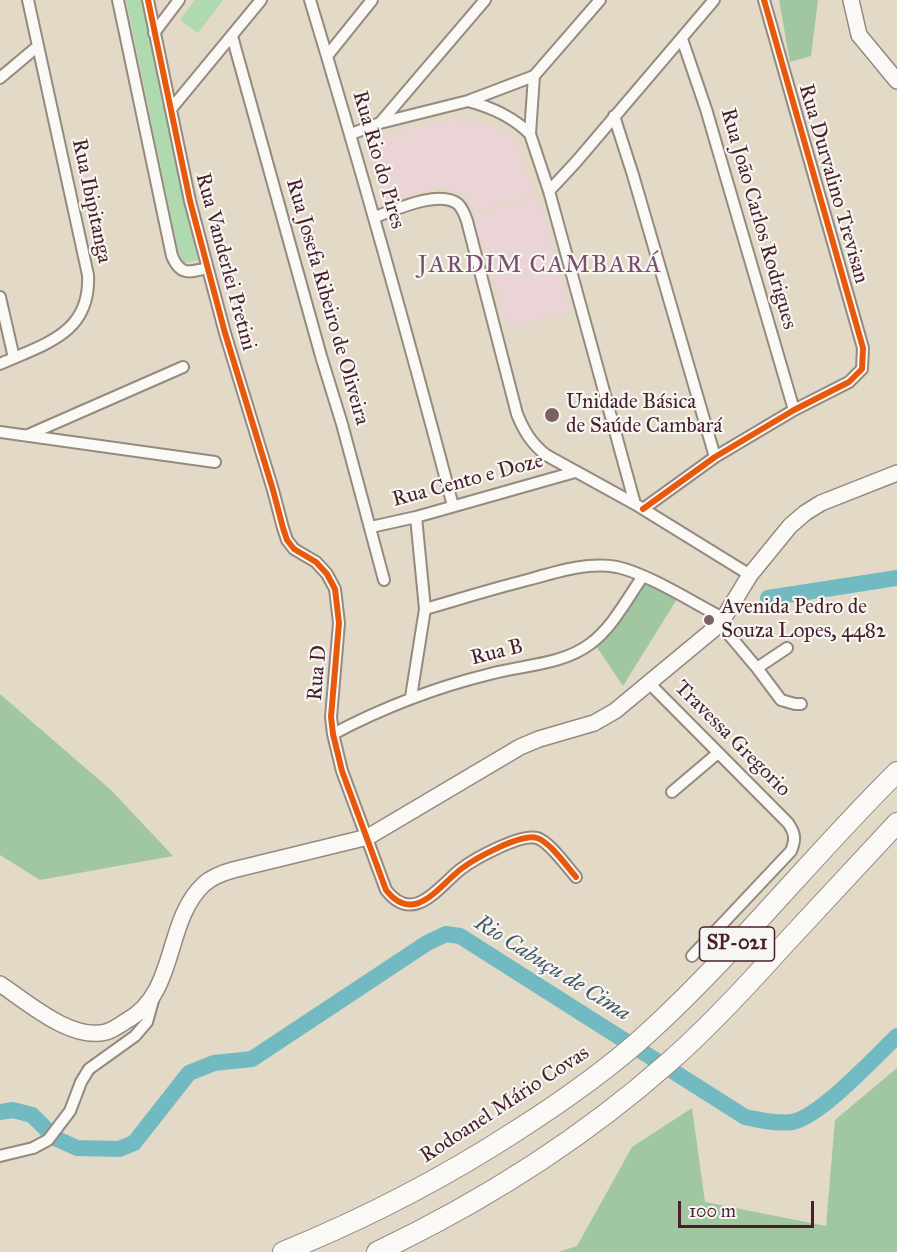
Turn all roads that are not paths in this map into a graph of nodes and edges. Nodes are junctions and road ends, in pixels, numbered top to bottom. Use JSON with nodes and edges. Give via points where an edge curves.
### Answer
{"nodes":[{"id":1,"x":28,"y":0,"type":"edge"},
{"id":2,"x":118,"y":0,"type":"edge"},
{"id":3,"x":148,"y":0,"type":"edge"},
{"id":4,"x":179,"y":0,"type":"edge"},
{"id":5,"x":261,"y":0,"type":"edge"},
{"id":6,"x":310,"y":0,"type":"edge"},
{"id":7,"x":372,"y":0,"type":"edge"},
{"id":8,"x":485,"y":0,"type":"edge"},
{"id":9,"x":600,"y":0,"type":"edge"},
{"id":10,"x":714,"y":0,"type":"edge"},
{"id":11,"x":764,"y":0,"type":"edge"},
{"id":12,"x":851,"y":0,"type":"edge"},
{"id":13,"x":154,"y":33,"type":"junction"},
{"id":14,"x":232,"y":36,"type":"junction"},
{"id":15,"x":682,"y":39,"type":"junction"},
{"id":16,"x":38,"y":46,"type":"junction"},
{"id":17,"x":327,"y":56,"type":"junction"},
{"id":18,"x":534,"y":76,"type":"junction"},
{"id":19,"x":0,"y":78,"type":"edge"},
{"id":20,"x":897,"y":81,"type":"edge"},
{"id":21,"x":468,"y":101,"type":"junction"},
{"id":22,"x":171,"y":110,"type":"junction"},
{"id":23,"x":614,"y":116,"type":"junction"},
{"id":24,"x":380,"y":123,"type":"junction"},
{"id":25,"x":351,"y":134,"type":"junction"},
{"id":26,"x":530,"y":134,"type":"junction"},
{"id":27,"x":549,"y":191,"type":"junction"},
{"id":28,"x":375,"y":217,"type":"junction"},
{"id":29,"x":207,"y":268,"type":"junction"},
{"id":30,"x":0,"y":297,"type":"edge"},
{"id":31,"x":14,"y":358,"type":"junction"},
{"id":32,"x":0,"y":364,"type":"edge"},
{"id":33,"x":183,"y":367,"type":"dead end"},
{"id":34,"x":794,"y":410,"type":"junction"},
{"id":35,"x":0,"y":432,"type":"edge"},
{"id":36,"x":27,"y":435,"type":"junction"},
{"id":37,"x":715,"y":457,"type":"junction"},
{"id":38,"x":215,"y":462,"type":"dead end"},
{"id":39,"x":575,"y":472,"type":"junction"},
{"id":40,"x":897,"y":473,"type":"edge"},
{"id":41,"x":453,"y":506,"type":"junction"},
{"id":42,"x":639,"y":506,"type":"junction"},
{"id":43,"x":416,"y":517,"type":"junction"},
{"id":44,"x":371,"y":527,"type":"junction"},
{"id":45,"x":283,"y":528,"type":"joint"},
{"id":46,"x":750,"y":574,"type":"junction"},
{"id":47,"x":643,"y":576,"type":"junction"},
{"id":48,"x":384,"y":580,"type":"dead end"},
{"id":49,"x":425,"y":609,"type":"junction"},
{"id":50,"x":722,"y":622,"type":"junction"},
{"id":51,"x":788,"y":648,"type":"dead end"},
{"id":52,"x":758,"y":668,"type":"junction"},
{"id":53,"x":649,"y":683,"type":"junction"},
{"id":54,"x":411,"y":697,"type":"junction"},
{"id":55,"x":801,"y":704,"type":"dead end"},
{"id":56,"x":333,"y":734,"type":"junction"},
{"id":57,"x":718,"y":753,"type":"junction"},
{"id":58,"x":897,"y":772,"type":"edge"},
{"id":59,"x":672,"y":792,"type":"dead end"},
{"id":60,"x":897,"y":823,"type":"edge"},
{"id":61,"x":368,"y":837,"type":"junction"},
{"id":62,"x":576,"y":877,"type":"dead end"},
{"id":63,"x":692,"y":956,"type":"dead end"},
{"id":64,"x":0,"y":984,"type":"edge"},
{"id":65,"x":155,"y":993,"type":"junction"},
{"id":66,"x":0,"y":1156,"type":"edge"},
{"id":67,"x":283,"y":1252,"type":"edge"},
{"id":68,"x":378,"y":1252,"type":"edge"}],
"edges":[{"from":1,"to":16,"type":"street","name":"Rua Ibipitanga"},
{"from":2,"to":29,"type":"street","name":"Rua Vanderlei Pretini","via":[[172,256],[182,270]]},
{"from":3,"to":13,"type":"street","name":"Rua Vanderlei Pretini"},
{"from":4,"to":13,"type":"street"},
{"from":5,"to":14,"type":"street"},
{"from":6,"to":17,"type":"street","name":"Rua Rio do Pires"},
{"from":7,"to":17,"type":"street"},
{"from":8,"to":24,"type":"street"},
{"from":9,"to":18,"type":"street"},
{"from":10,"to":15,"type":"street"},
{"from":11,"to":34,"type":"street","name":"Rua Durvalino Trevisan","via":[[863,348],[862,369],[857,376]]},
{"from":12,"to":20,"type":"main road","via":[[859,35]]},
{"from":13,"to":22,"type":"street","name":"Rua Vanderlei Pretini"},
{"from":14,"to":22,"type":"street"},
{"from":14,"to":44,"type":"street","name":"Rua Josefa Ribeiro de Oliveira"},
{"from":15,"to":23,"type":"street"},
{"from":15,"to":34,"type":"street","name":"Rua João Carlos Rodrigues"},
{"from":16,"to":19,"type":"street"},
{"from":16,"to":31,"type":"street","name":"Rua Ibipitanga","via":[[88,286],[75,324]]},
{"from":17,"to":25,"type":"street","name":"Rua Rio do Pires"},
{"from":18,"to":21,"type":"street"},
{"from":18,"to":26,"type":"street"},
{"from":21,"to":24,"type":"street"},
{"from":21,"to":26,"type":"street","via":[[498,111]]},
{"from":22,"to":29,"type":"street","name":"Rua Vanderlei Pretini"},
{"from":23,"to":27,"type":"street"},
{"from":23,"to":37,"type":"street"},
{"from":24,"to":25,"type":"street"},
{"from":25,"to":28,"type":"street","name":"Rua Rio do Pires"},
{"from":26,"to":27,"type":"street"},
{"from":27,"to":42,"type":"street"},
{"from":28,"to":39,"type":"street","via":[[429,199],[458,204],[523,430],[534,445]]},
{"from":28,"to":41,"type":"street","name":"Rua Rio do Pires"},
{"from":29,"to":45,"type":"street","name":"Rua Vanderlei Pretini"},
{"from":30,"to":31,"type":"street"},
{"from":31,"to":32,"type":"street","name":"Rua Ibipitanga"},
{"from":33,"to":36,"type":"street"},
{"from":34,"to":37,"type":"street"},
{"from":35,"to":36,"type":"street"},
{"from":36,"to":38,"type":"street"},
{"from":37,"to":42,"type":"street"},
{"from":39,"to":41,"type":"street","name":"Rua Cento e Doze"},
{"from":39,"to":42,"type":"street"},
{"from":40,"to":46,"type":"main road","via":[[805,513]]},
{"from":41,"to":43,"type":"street","name":"Rua Cento e Doze"},
{"from":42,"to":46,"type":"street"},
{"from":43,"to":44,"type":"street","name":"Rua Cento e Doze"},
{"from":43,"to":49,"type":"street"},
{"from":44,"to":48,"type":"street","name":"Rua Josefa Ribeiro de Oliveira"},
{"from":45,"to":56,"type":"street","name":"Rua D","via":[[294,549],[316,562],[335,589],[339,623]]},
{"from":46,"to":50,"type":"main road"},
{"from":47,"to":49,"type":"street","via":[[617,567],[585,566]]},
{"from":47,"to":50,"type":"street"},
{"from":47,"to":54,"type":"street","name":"Rua B","via":[[602,635],[575,653]]},
{"from":49,"to":54,"type":"street"},
{"from":50,"to":52,"type":"street"},
{"from":50,"to":53,"type":"main road"},
{"from":51,"to":52,"type":"street"},
{"from":52,"to":55,"type":"street","via":[[781,700]]},
{"from":53,"to":57,"type":"street","name":"Travessa Gregorio"},
{"from":53,"to":61,"type":"main road","via":[[594,723],[520,747]]},
{"from":54,"to":56,"type":"street","name":"Rua B"},
{"from":56,"to":61,"type":"street","name":"Rua D","via":[[342,771]]},
{"from":57,"to":59,"type":"street"},
{"from":57,"to":63,"type":"street","name":"Travessa Gregorio","via":[[788,823],[795,841],[791,851]]},
{"from":58,"to":67,"type":"highway","name":"Rodoanel Mário Covas","number":"SP-021","via":[[688,995],[625,1053],[563,1101],[476,1157],[368,1215]]},
{"from":60,"to":68,"type":"highway","number":"SP-021","via":[[716,1018],[669,1062],[590,1126],[476,1201]]},
{"from":61,"to":62,"type":"street","name":"Rua D","via":[[386,890],[393,899],[410,905],[438,892],[471,862],[531,837],[547,844]]},
{"from":61,"to":65,"type":"main road","via":[[232,870],[205,883],[187,908]]},
{"from":64,"to":65,"type":"main road","via":[[69,1028],[92,1033],[106,1031],[132,1018]]},
{"from":65,"to":66,"type":"street","via":[[147,1022],[135,1036],[89,1069],[70,1112],[51,1136],[33,1148]]}]}
